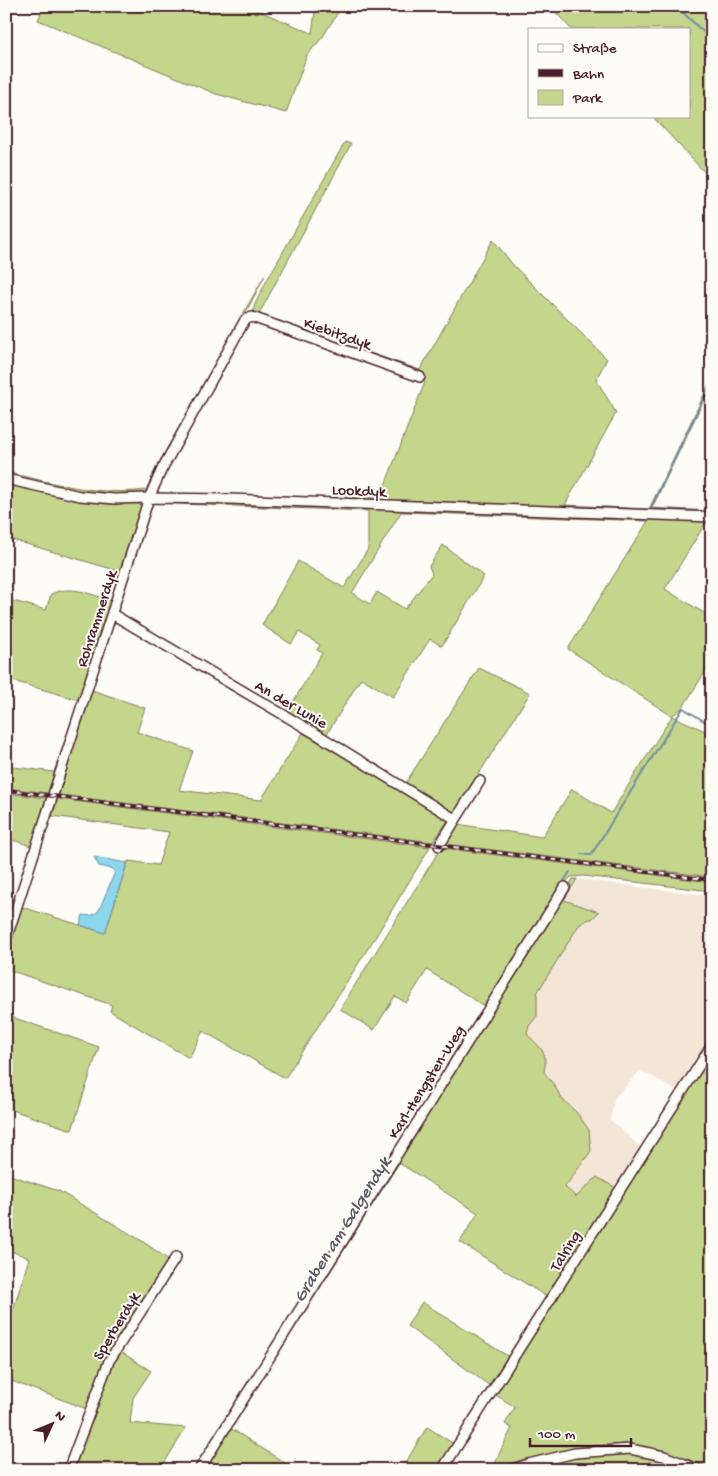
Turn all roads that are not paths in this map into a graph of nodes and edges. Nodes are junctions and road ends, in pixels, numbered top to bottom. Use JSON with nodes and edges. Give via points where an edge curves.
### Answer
{"nodes":[{"id":1,"x":245,"y":320,"type":"joint"},
{"id":2,"x":420,"y":377,"type":"dead end"},
{"id":3,"x":6,"y":479,"type":"edge"},
{"id":4,"x":149,"y":498,"type":"junction"},
{"id":5,"x":712,"y":517,"type":"edge"},
{"id":6,"x":112,"y":614,"type":"junction"},
{"id":7,"x":480,"y":782,"type":"dead end"},
{"id":8,"x":455,"y":819,"type":"junction"},
{"id":9,"x":440,"y":846,"type":"dead end"},
{"id":10,"x":566,"y":887,"type":"dead end"},
{"id":11,"x":6,"y":940,"type":"edge"},
{"id":12,"x":712,"y":1045,"type":"edge"},
{"id":13,"x":176,"y":1257,"type":"dead end"},
{"id":14,"x":68,"y":1470,"type":"edge"},
{"id":15,"x":199,"y":1470,"type":"edge"},
{"id":16,"x":442,"y":1470,"type":"edge"},
{"id":17,"x":510,"y":1470,"type":"edge"},
{"id":18,"x":700,"y":1470,"type":"edge"}],
"edges":[{"from":1,"to":2,"type":"street","name":"Kiebitzdyk","via":[[252,317]]},
{"from":1,"to":4,"type":"street","name":"Rohrammerdyk"},
{"from":3,"to":4,"type":"street","name":"Lookdyk","via":[[80,496]]},
{"from":4,"to":5,"type":"street","name":"Lookdyk"},
{"from":4,"to":6,"type":"street","name":"Rohrammerdyk"},
{"from":6,"to":8,"type":"street","name":"An der Lunie"},
{"from":6,"to":11,"type":"street","name":"Rohrammerdyk"},
{"from":7,"to":8,"type":"street"},
{"from":8,"to":9,"type":"street"},
{"from":10,"to":15,"type":"street","name":"Karl-Hengsten-Weg"},
{"from":12,"to":16,"type":"street","name":"Talring"},
{"from":13,"to":14,"type":"street","name":"Sperberdyk","via":[[109,1361]]},
{"from":17,"to":18,"type":"street","via":[[575,1454],[630,1449],[664,1456]]}]}
